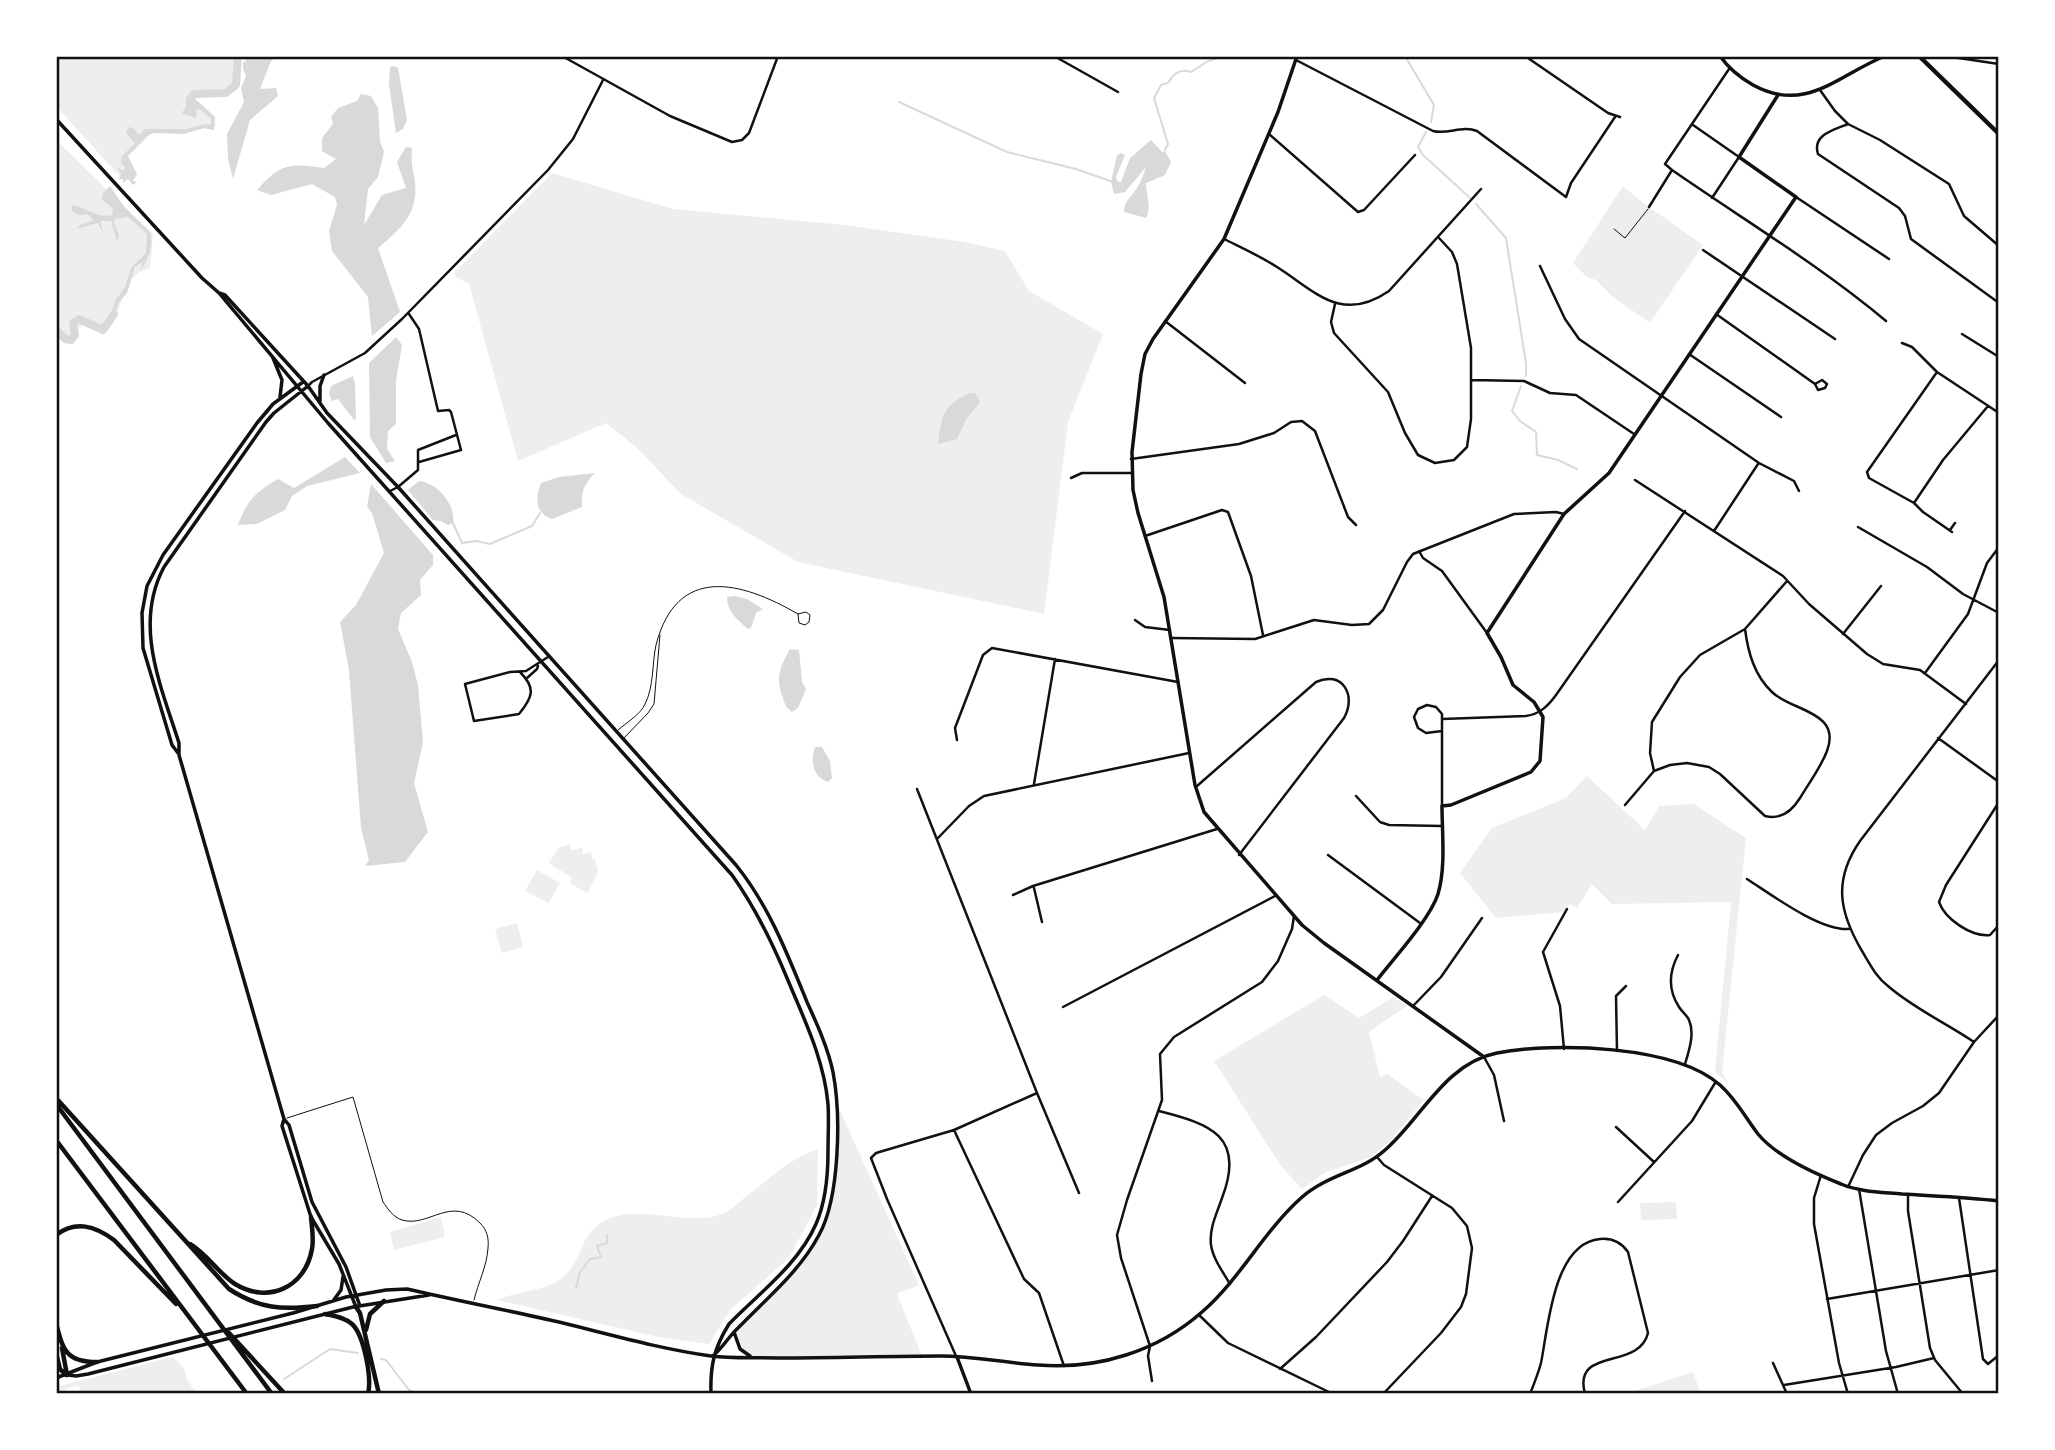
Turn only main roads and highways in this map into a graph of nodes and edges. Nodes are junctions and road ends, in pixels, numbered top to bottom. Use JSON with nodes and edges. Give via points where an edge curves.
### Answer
{"nodes":[{"id":1,"x":1720,"y":56,"type":"edge"},
{"id":2,"x":1885,"y":56,"type":"edge"},
{"id":3,"x":1919,"y":56,"type":"edge"},
{"id":4,"x":1297,"y":58,"type":"edge"},
{"id":5,"x":1778,"y":95,"type":"junction"},
{"id":6,"x":56,"y":119,"type":"edge"},
{"id":7,"x":1999,"y":134,"type":"edge"},
{"id":8,"x":219,"y":293,"type":"junction"},
{"id":9,"x":270,"y":352,"type":"junction"},
{"id":10,"x":324,"y":375,"type":"road end"},
{"id":11,"x":303,"y":382,"type":"junction"},
{"id":12,"x":296,"y":385,"type":"junction"},
{"id":13,"x":308,"y":386,"type":"junction"},
{"id":14,"x":301,"y":391,"type":"junction"},
{"id":15,"x":279,"y":399,"type":"junction"},
{"id":16,"x":320,"y":403,"type":"junction"},
{"id":17,"x":468,"y":565,"type":"junction"},
{"id":18,"x":461,"y":572,"type":"junction"},
{"id":19,"x":179,"y":755,"type":"junction"},
{"id":20,"x":724,"y":852,"type":"junction"},
{"id":21,"x":716,"y":858,"type":"junction"},
{"id":22,"x":1377,"y":980,"type":"junction"},
{"id":23,"x":1484,"y":1057,"type":"junction"},
{"id":24,"x":56,"y":1097,"type":"edge"},
{"id":25,"x":56,"y":1104,"type":"edge"},
{"id":26,"x":284,"y":1119,"type":"junction"},
{"id":27,"x":56,"y":1140,"type":"edge"},
{"id":28,"x":1999,"y":1201,"type":"edge"},
{"id":29,"x":311,"y":1217,"type":"junction"},
{"id":30,"x":56,"y":1235,"type":"edge"},
{"id":31,"x":185,"y":1241,"type":"junction"},
{"id":32,"x":343,"y":1275,"type":"junction"},
{"id":33,"x":431,"y":1294,"type":"junction"},
{"id":34,"x":354,"y":1296,"type":"junction"},
{"id":35,"x":332,"y":1301,"type":"junction"},
{"id":36,"x":384,"y":1301,"type":"junction"},
{"id":37,"x":317,"y":1306,"type":"junction"},
{"id":38,"x":358,"y":1308,"type":"junction"},
{"id":39,"x":325,"y":1314,"type":"junction"},
{"id":40,"x":191,"y":1320,"type":"junction"},
{"id":41,"x":56,"y":1323,"type":"edge"},
{"id":42,"x":734,"y":1332,"type":"junction"},
{"id":43,"x":365,"y":1334,"type":"junction"},
{"id":44,"x":239,"y":1345,"type":"junction"},
{"id":45,"x":62,"y":1346,"type":"junction"},
{"id":46,"x":56,"y":1353,"type":"edge"},
{"id":47,"x":712,"y":1356,"type":"junction"},
{"id":48,"x":956,"y":1356,"type":"junction"},
{"id":49,"x":752,"y":1357,"type":"junction"},
{"id":50,"x":97,"y":1362,"type":"junction"},
{"id":51,"x":58,"y":1365,"type":"junction"},
{"id":52,"x":56,"y":1371,"type":"edge"},
{"id":53,"x":67,"y":1375,"type":"junction"},
{"id":54,"x":56,"y":1378,"type":"edge"},
{"id":55,"x":247,"y":1394,"type":"edge"},
{"id":56,"x":272,"y":1394,"type":"edge"},
{"id":57,"x":285,"y":1394,"type":"edge"},
{"id":58,"x":368,"y":1394,"type":"edge"},
{"id":59,"x":379,"y":1394,"type":"edge"},
{"id":60,"x":711,"y":1394,"type":"edge"},
{"id":61,"x":971,"y":1394,"type":"edge"}],
"edges":[{"from":1,"to":5,"type":"main road","via":[[1729,69]]},
{"from":2,"to":5,"type":"main road","via":[[1820,90],[1800,96]]},
{"from":3,"to":7,"type":"main road"},
{"from":4,"to":22,"type":"main road","via":[[1224,239],[1144,358],[1132,473],[1136,508],[1163,592],[1195,788],[1204,812],[1294,916]]},
{"from":5,"to":22,"type":"main road","via":[[1739,157],[1796,197],[1605,479],[1564,514],[1487,633],[1513,685],[1541,711],[1541,759],[1535,769],[1442,806],[1439,890]]},
{"from":6,"to":8,"type":"main road"},
{"from":8,"to":9,"type":"main road"},
{"from":8,"to":11,"type":"main road"},
{"from":9,"to":12,"type":"main road"},
{"from":9,"to":15,"type":"main road","via":[[282,380]]},
{"from":10,"to":16,"type":"main road"},
{"from":11,"to":12,"type":"main road"},
{"from":11,"to":13,"type":"main road"},
{"from":12,"to":14,"type":"main road"},
{"from":12,"to":15,"type":"main road"},
{"from":13,"to":14,"type":"main road"},
{"from":13,"to":16,"type":"main road"},
{"from":14,"to":18,"type":"main road"},
{"from":14,"to":19,"type":"main road","via":[[274,413],[254,438],[156,583],[149,636]]},
{"from":15,"to":19,"type":"main road","via":[[180,530],[147,586],[142,613],[144,648],[172,745]]},
{"from":16,"to":17,"type":"main road"},
{"from":17,"to":18,"type":"main road"},
{"from":17,"to":20,"type":"main road"},
{"from":18,"to":21,"type":"main road"},
{"from":19,"to":26,"type":"main road"},
{"from":20,"to":21,"type":"main road"},
{"from":20,"to":42,"type":"main road","via":[[760,899],[783,944],[817,1024],[832,1069],[837,1104],[832,1191],[820,1233],[793,1271]]},
{"from":21,"to":47,"type":"main road","via":[[758,914],[817,1051],[828,1106],[828,1162],[821,1210],[807,1242],[729,1324]]},
{"from":22,"to":23,"type":"main road"},
{"from":23,"to":28,"type":"main road","via":[[1564,1049],[1617,1051],[1685,1064],[1716,1081],[1767,1144],[1848,1187]]},
{"from":23,"to":48,"type":"main road","via":[[1439,1088],[1377,1157],[1325,1180],[1299,1200],[1270,1229],[1230,1284],[1177,1331],[1134,1354],[1064,1366]]},
{"from":24,"to":31,"type":"main road"},
{"from":25,"to":44,"type":"main road"},
{"from":26,"to":29,"type":"main road","via":[[282,1126]]},
{"from":26,"to":34,"type":"main road","via":[[312,1202],[346,1267]]},
{"from":27,"to":40,"type":"main road"},
{"from":29,"to":31,"type":"main road","via":[[312,1248],[306,1269],[293,1284],[270,1294],[236,1284]]},
{"from":29,"to":32,"type":"main road"},
{"from":30,"to":40,"type":"main road","via":[[76,1226],[103,1232]]},
{"from":31,"to":37,"type":"main road","via":[[219,1281],[242,1298],[282,1309]]},
{"from":32,"to":34,"type":"main road"},
{"from":32,"to":35,"type":"main road","via":[[341,1290]]},
{"from":33,"to":34,"type":"main road","via":[[407,1289]]},
{"from":33,"to":36,"type":"main road"},
{"from":33,"to":47,"type":"main road"},
{"from":34,"to":35,"type":"main road"},
{"from":34,"to":38,"type":"main road"},
{"from":35,"to":37,"type":"main road"},
{"from":36,"to":38,"type":"main road"},
{"from":36,"to":43,"type":"main road","via":[[370,1314]]},
{"from":37,"to":50,"type":"main road"},
{"from":38,"to":39,"type":"main road"},
{"from":38,"to":43,"type":"main road"},
{"from":39,"to":53,"type":"main road","via":[[76,1377]]},
{"from":39,"to":58,"type":"main road","via":[[349,1321],[359,1333],[370,1376]]},
{"from":40,"to":55,"type":"main road"},
{"from":41,"to":45,"type":"main road"},
{"from":42,"to":47,"type":"main road"},
{"from":42,"to":49,"type":"main road","via":[[740,1349]]},
{"from":43,"to":59,"type":"main road"},
{"from":44,"to":56,"type":"main road"},
{"from":44,"to":57,"type":"main road"},
{"from":45,"to":50,"type":"main road","via":[[75,1359]]},
{"from":45,"to":53,"type":"main road"},
{"from":46,"to":51,"type":"main road"},
{"from":47,"to":49,"type":"main road"},
{"from":47,"to":60,"type":"main road"},
{"from":48,"to":49,"type":"main road"},
{"from":48,"to":61,"type":"main road"},
{"from":50,"to":53,"type":"main road"},
{"from":51,"to":52,"type":"main road"},
{"from":51,"to":53,"type":"main road"},
{"from":53,"to":54,"type":"main road"}]}
